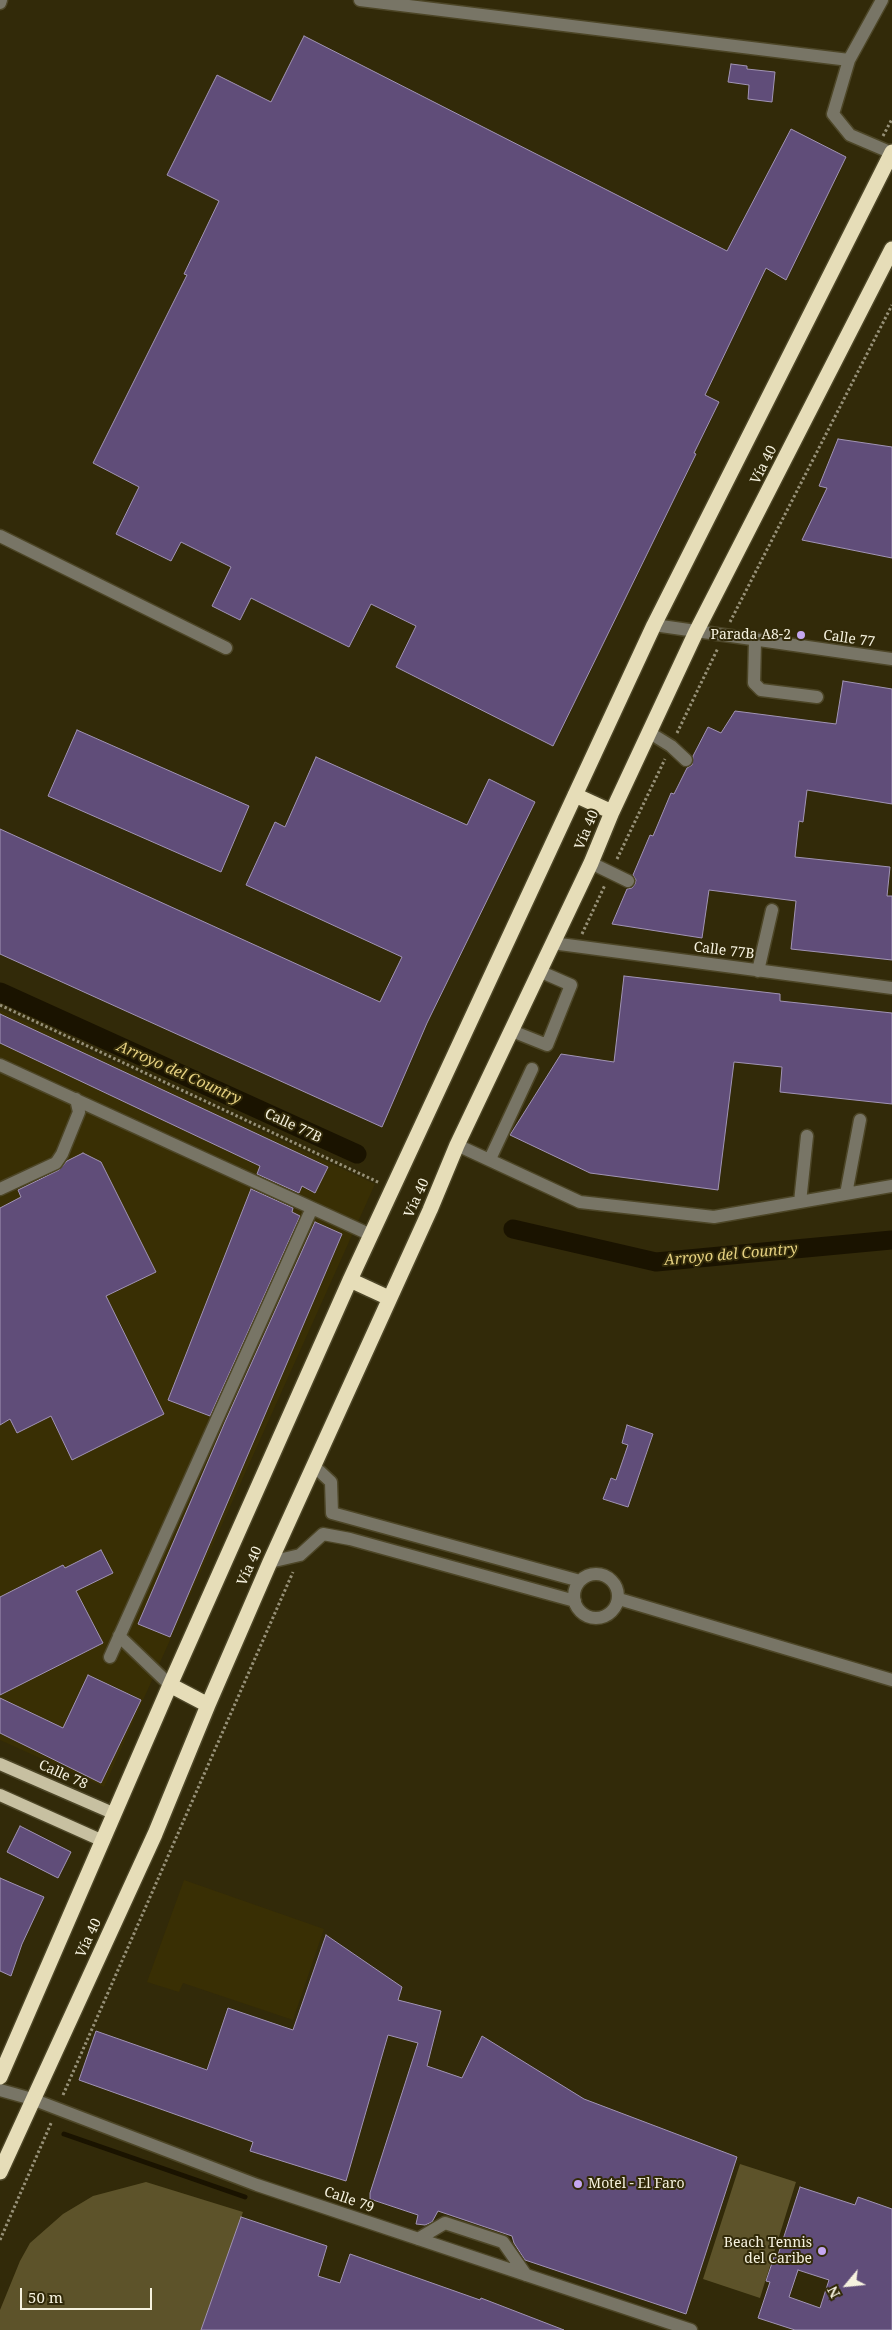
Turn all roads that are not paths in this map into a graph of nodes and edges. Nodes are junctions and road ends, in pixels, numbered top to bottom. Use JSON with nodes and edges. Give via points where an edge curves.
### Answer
{"nodes":[{"id":1,"x":360,"y":0,"type":"edge"},
{"id":2,"x":882,"y":0,"type":"edge"},
{"id":3,"x":849,"y":60,"type":"junction"},
{"id":4,"x":892,"y":153,"type":"edge"},
{"id":5,"x":892,"y":249,"type":"edge"},
{"id":6,"x":0,"y":536,"type":"edge"},
{"id":7,"x":654,"y":625,"type":"junction"},
{"id":8,"x":696,"y":632,"type":"junction"},
{"id":9,"x":755,"y":641,"type":"junction"},
{"id":10,"x":226,"y":648,"type":"dead end"},
{"id":11,"x":892,"y":659,"type":"edge"},
{"id":12,"x":818,"y":697,"type":"dead end"},
{"id":13,"x":650,"y":733,"type":"junction"},
{"id":14,"x":686,"y":760,"type":"dead end"},
{"id":15,"x":575,"y":795,"type":"junction"},
{"id":16,"x":612,"y":812,"type":"junction"},
{"id":17,"x":591,"y":863,"type":"junction"},
{"id":18,"x":628,"y":881,"type":"dead end"},
{"id":19,"x":772,"y":910,"type":"dead end"},
{"id":20,"x":552,"y":943,"type":"junction"},
{"id":21,"x":758,"y":970,"type":"junction"},
{"id":22,"x":539,"y":971,"type":"junction"},
{"id":23,"x":892,"y":988,"type":"edge"},
{"id":24,"x":512,"y":1031,"type":"junction"},
{"id":25,"x":0,"y":1065,"type":"edge"},
{"id":26,"x":532,"y":1069,"type":"dead end"},
{"id":27,"x":76,"y":1100,"type":"junction"},
{"id":28,"x":860,"y":1120,"type":"dead end"},
{"id":29,"x":807,"y":1136,"type":"dead end"},
{"id":30,"x":457,"y":1145,"type":"junction"},
{"id":31,"x":490,"y":1159,"type":"junction"},
{"id":32,"x":892,"y":1186,"type":"edge"},
{"id":33,"x":0,"y":1190,"type":"edge"},
{"id":34,"x":846,"y":1194,"type":"junction"},
{"id":35,"x":800,"y":1202,"type":"junction"},
{"id":36,"x":312,"y":1208,"type":"junction"},
{"id":37,"x":372,"y":1235,"type":"junction"},
{"id":38,"x":350,"y":1280,"type":"junction"},
{"id":39,"x":389,"y":1298,"type":"junction"},
{"id":40,"x":314,"y":1466,"type":"junction"},
{"id":41,"x":332,"y":1513,"type":"junction"},
{"id":42,"x":323,"y":1534,"type":"junction"},
{"id":43,"x":270,"y":1562,"type":"junction"},
{"id":44,"x":580,"y":1581,"type":"junction"},
{"id":45,"x":619,"y":1599,"type":"junction"},
{"id":46,"x":575,"y":1601,"type":"junction"},
{"id":47,"x":119,"y":1636,"type":"junction"},
{"id":48,"x":110,"y":1657,"type":"dead end"},
{"id":49,"x":892,"y":1680,"type":"edge"},
{"id":50,"x":170,"y":1685,"type":"junction"},
{"id":51,"x":208,"y":1704,"type":"junction"},
{"id":52,"x":0,"y":1764,"type":"edge"},
{"id":53,"x":0,"y":1795,"type":"edge"},
{"id":54,"x":115,"y":1814,"type":"junction"},
{"id":55,"x":103,"y":1841,"type":"junction"},
{"id":56,"x":0,"y":2077,"type":"edge"},
{"id":57,"x":0,"y":2090,"type":"edge"},
{"id":58,"x":32,"y":2099,"type":"junction"},
{"id":59,"x":0,"y":2172,"type":"edge"},
{"id":60,"x":418,"y":2239,"type":"junction"},
{"id":61,"x":526,"y":2275,"type":"junction"},
{"id":62,"x":691,"y":2330,"type":"edge"}],
"edges":[{"from":1,"to":3,"type":"street"},
{"from":2,"to":3,"type":"street"},
{"from":3,"to":4,"type":"street","via":[[833,114],[850,135]]},
{"from":4,"to":7,"type":"highway","name":"Vía 40"},
{"from":5,"to":8,"type":"highway","name":"Vía 40"},
{"from":6,"to":10,"type":"street"},
{"from":7,"to":8,"type":"street","name":"Calle 77"},
{"from":7,"to":15,"type":"highway","name":"Vía 40"},
{"from":8,"to":9,"type":"street","name":"Calle 77"},
{"from":8,"to":13,"type":"highway","name":"Vía 40"},
{"from":9,"to":11,"type":"street","name":"Calle 77"},
{"from":9,"to":12,"type":"street","via":[[754,683],[761,690]]},
{"from":13,"to":14,"type":"street"},
{"from":13,"to":16,"type":"highway","name":"Vía 40"},
{"from":15,"to":16,"type":"highway"},
{"from":15,"to":37,"type":"highway","name":"Vía 40"},
{"from":16,"to":17,"type":"highway","name":"Vía 40"},
{"from":17,"to":18,"type":"street"},
{"from":17,"to":20,"type":"highway","name":"Vía 40"},
{"from":19,"to":21,"type":"street"},
{"from":20,"to":21,"type":"street","name":"Calle 77B"},
{"from":20,"to":22,"type":"highway","name":"Vía 40"},
{"from":21,"to":23,"type":"street","name":"Calle 77B"},
{"from":22,"to":24,"type":"highway","name":"Vía 40"},
{"from":22,"to":24,"type":"street","via":[[571,984],[547,1045]]},
{"from":24,"to":30,"type":"highway","name":"Vía 40"},
{"from":25,"to":27,"type":"street"},
{"from":26,"to":31,"type":"street"},
{"from":27,"to":33,"type":"street","via":[[79,1112],[56,1163]]},
{"from":27,"to":36,"type":"street"},
{"from":28,"to":34,"type":"street"},
{"from":29,"to":35,"type":"street"},
{"from":30,"to":31,"type":"street"},
{"from":30,"to":39,"type":"highway","name":"Vía 40"},
{"from":31,"to":35,"type":"street","via":[[580,1202],[714,1217]]},
{"from":32,"to":34,"type":"street"},
{"from":34,"to":35,"type":"street"},
{"from":36,"to":37,"type":"street"},
{"from":36,"to":47,"type":"street"},
{"from":37,"to":38,"type":"highway","name":"Vía 40"},
{"from":38,"to":39,"type":"highway"},
{"from":38,"to":50,"type":"highway","name":"Vía 40"},
{"from":39,"to":40,"type":"highway","name":"Vía 40"},
{"from":40,"to":41,"type":"street","via":[[332,1482]]},
{"from":40,"to":43,"type":"highway","name":"Vía 40"},
{"from":41,"to":42,"type":"street"},
{"from":41,"to":44,"type":"street"},
{"from":42,"to":43,"type":"street","via":[[300,1554]]},
{"from":42,"to":46,"type":"street"},
{"from":43,"to":51,"type":"highway","name":"Vía 40"},
{"from":44,"to":45,"type":"street","via":[[592,1574],[606,1576],[616,1585]]},
{"from":44,"to":46,"type":"street","via":[[574,1594]]},
{"from":45,"to":46,"type":"street","via":[[608,1616],[594,1619],[582,1613]]},
{"from":45,"to":49,"type":"street"},
{"from":47,"to":48,"type":"street"},
{"from":47,"to":50,"type":"street"},
{"from":50,"to":51,"type":"highway"},
{"from":50,"to":54,"type":"highway","name":"Vía 40"},
{"from":51,"to":58,"type":"highway","name":"Vía 40","via":[[155,1834]]},
{"from":52,"to":54,"type":"main road","name":"Calle 78"},
{"from":53,"to":55,"type":"main road"},
{"from":54,"to":55,"type":"highway","name":"Vía 40"},
{"from":55,"to":56,"type":"highway","name":"Vía 40"},
{"from":57,"to":58,"type":"street","name":"Calle 79"},
{"from":58,"to":59,"type":"highway","name":"Vía 40"},
{"from":58,"to":60,"type":"street","name":"Calle 79","via":[[257,2185]]},
{"from":60,"to":61,"type":"street","name":"Calle 79"},
{"from":60,"to":61,"type":"street","via":[[446,2218],[504,2237]]},
{"from":61,"to":62,"type":"street","name":"Calle 79"}]}
